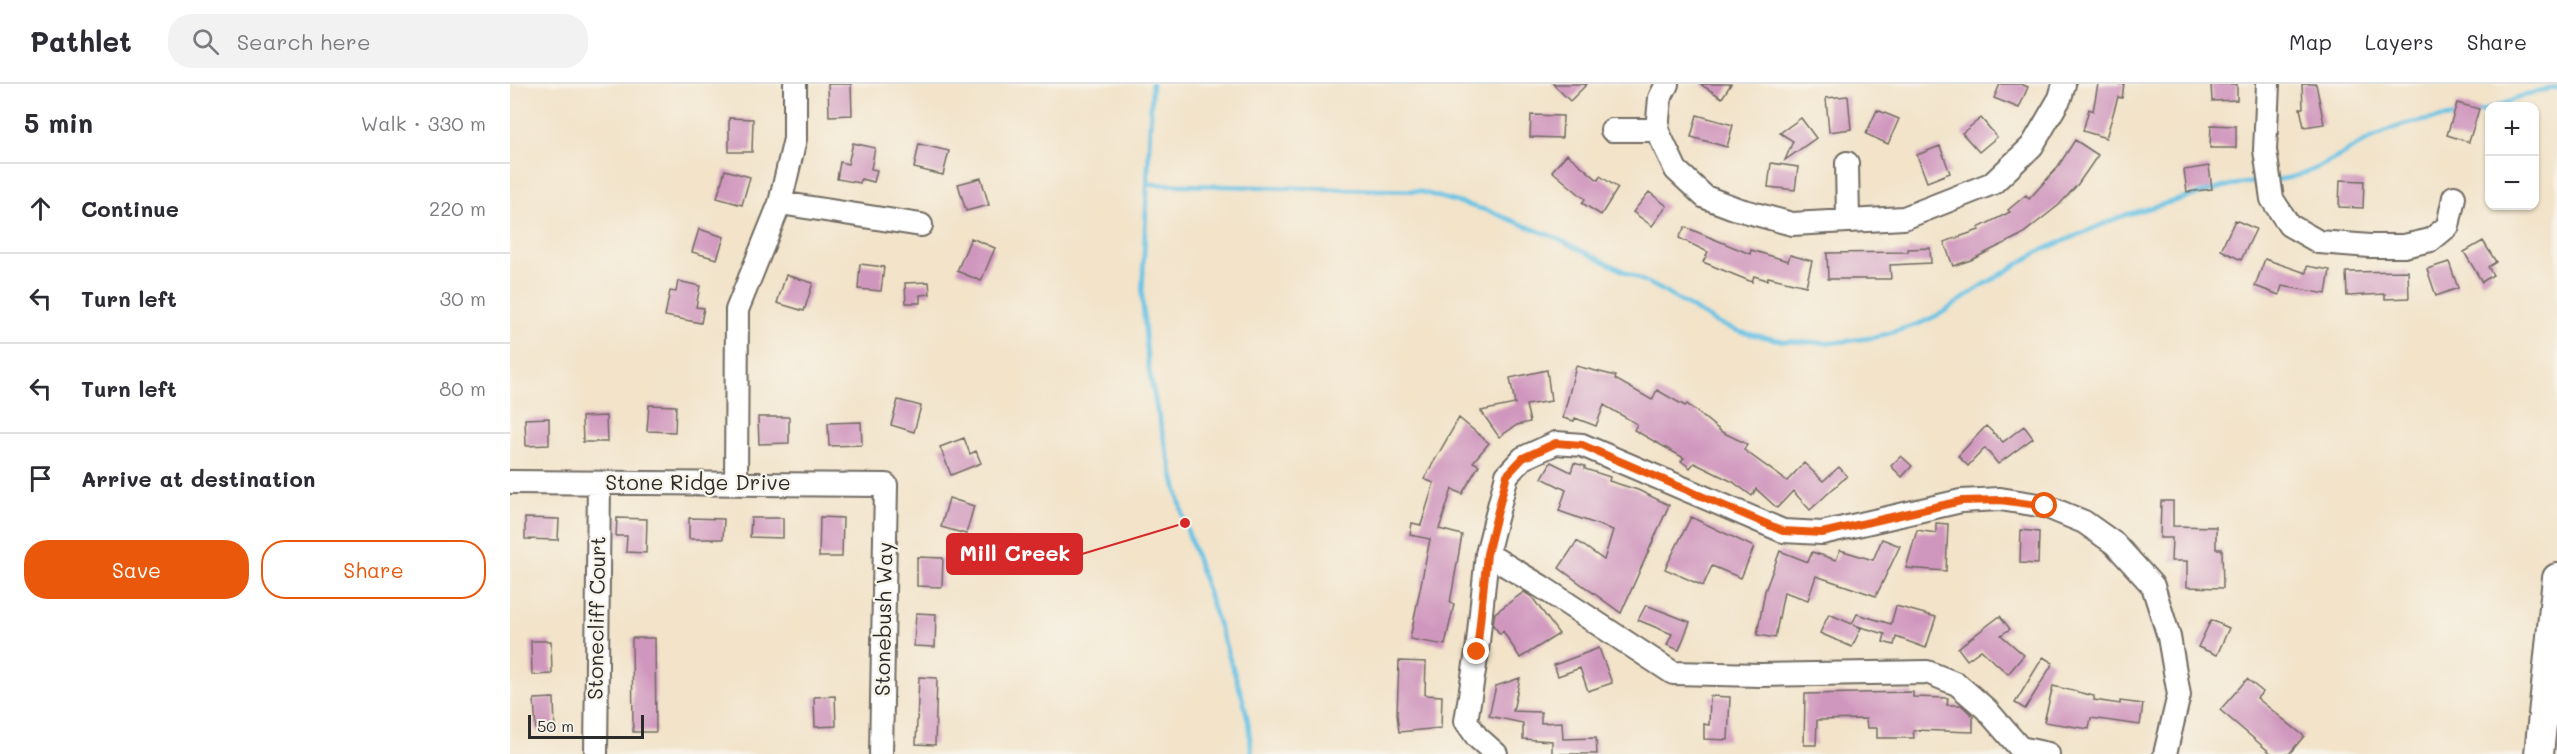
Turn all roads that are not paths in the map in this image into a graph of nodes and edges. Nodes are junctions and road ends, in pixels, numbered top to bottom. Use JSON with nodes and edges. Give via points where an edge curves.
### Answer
{"nodes":[{"id":1,"x":795,"y":84,"type":"edge"},
{"id":2,"x":1667,"y":84,"type":"edge"},
{"id":3,"x":2064,"y":84,"type":"edge"},
{"id":4,"x":2268,"y":84,"type":"edge"},
{"id":5,"x":1612,"y":130,"type":"dead end"},
{"id":6,"x":1657,"y":130,"type":"junction"},
{"id":7,"x":1847,"y":163,"type":"dead end"},
{"id":8,"x":2454,"y":197,"type":"dead end"},
{"id":9,"x":780,"y":203,"type":"junction"},
{"id":10,"x":1848,"y":221,"type":"junction"},
{"id":11,"x":921,"y":225,"type":"dead end"},
{"id":12,"x":510,"y":482,"type":"edge"},
{"id":13,"x":736,"y":482,"type":"junction"},
{"id":14,"x":599,"y":483,"type":"junction"},
{"id":15,"x":886,"y":484,"type":"joint"},
{"id":16,"x":1487,"y":554,"type":"junction"},
{"id":17,"x":2557,"y":578,"type":"edge"},
{"id":18,"x":2005,"y":731,"type":"junction"},
{"id":19,"x":596,"y":754,"type":"edge"},
{"id":20,"x":881,"y":754,"type":"edge"},
{"id":21,"x":1496,"y":754,"type":"edge"},
{"id":22,"x":2001,"y":754,"type":"edge"},
{"id":23,"x":2048,"y":754,"type":"edge"},
{"id":24,"x":2164,"y":754,"type":"edge"},
{"id":25,"x":2539,"y":754,"type":"edge"}],
"edges":[{"from":1,"to":9,"type":"street","via":[[795,139]]},
{"from":2,"to":6,"type":"street","via":[[1660,98]]},
{"from":3,"to":10,"type":"street","via":[[2032,146],[1992,183],[1904,218]]},
{"from":4,"to":8,"type":"street","via":[[2265,150],[2272,199],[2289,225],[2319,242],[2404,246],[2431,240],[2448,226]]},
{"from":5,"to":6,"type":"street"},
{"from":6,"to":10,"type":"street","via":[[1676,170],[1706,197],[1792,224]]},
{"from":7,"to":10,"type":"street"},
{"from":9,"to":11,"type":"street"},
{"from":9,"to":13,"type":"street","via":[[737,310]]},
{"from":12,"to":14,"type":"street","name":"Stone Ridge Drive"},
{"from":13,"to":14,"type":"street","name":"Stone Ridge Drive"},
{"from":13,"to":15,"type":"street","name":"Stone Ridge Drive"},
{"from":14,"to":19,"type":"street","name":"Stonecliff Court"},
{"from":15,"to":20,"type":"street","name":"Stonebush Way"},
{"from":16,"to":18,"type":"street","via":[[1673,674],[1927,672],[1957,684]]},
{"from":16,"to":21,"type":"street","via":[[1466,721]]},
{"from":16,"to":24,"type":"street","via":[[1507,475],[1523,458],[1556,443],[1582,445],[1783,531],[1822,533],[1961,501],[2000,500],[2045,506],[2084,522],[2115,544],[2153,586],[2169,637],[2179,695]]},
{"from":17,"to":25,"type":"main road"},
{"from":18,"to":22,"type":"street"},
{"from":18,"to":23,"type":"street","via":[[2020,748]]}]}
